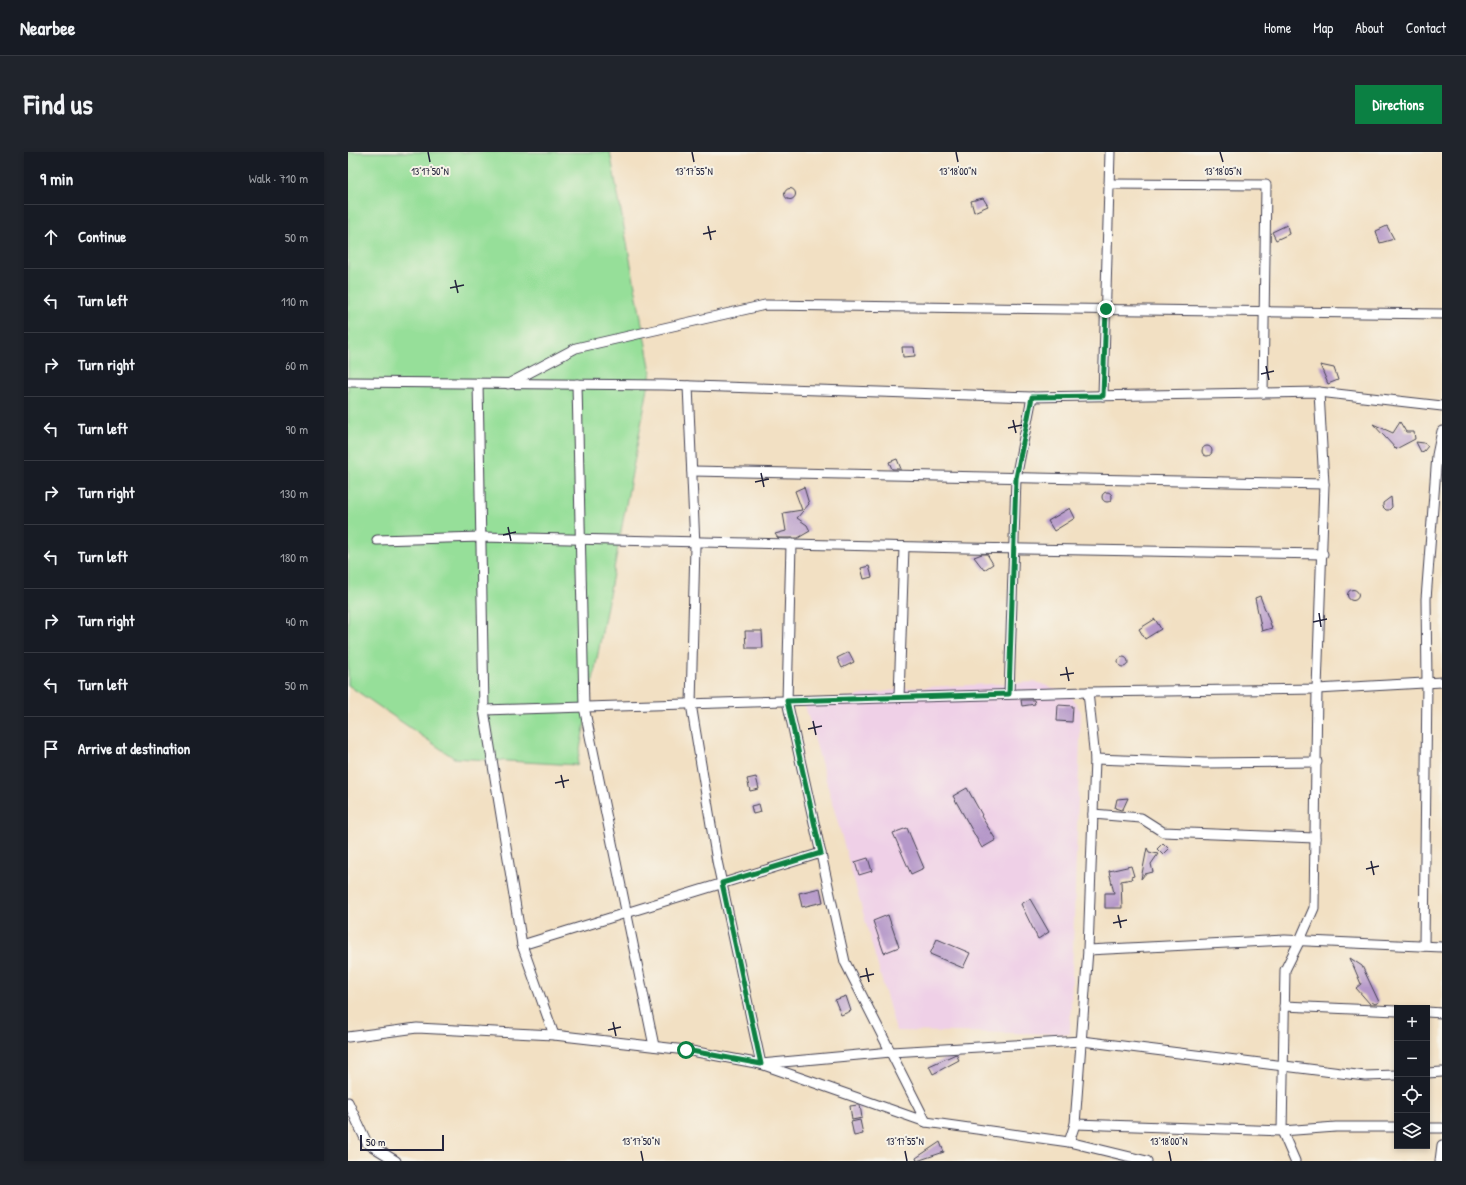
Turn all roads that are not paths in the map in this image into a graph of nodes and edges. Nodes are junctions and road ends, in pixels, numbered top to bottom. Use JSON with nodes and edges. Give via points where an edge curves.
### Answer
{"nodes":[{"id":1,"x":1110,"y":152,"type":"edge"},
{"id":2,"x":1109,"y":184,"type":"junction"},
{"id":3,"x":1106,"y":309,"type":"junction"},
{"id":4,"x":1264,"y":311,"type":"junction"},
{"id":5,"x":1442,"y":314,"type":"edge"},
{"id":6,"x":348,"y":382,"type":"edge"},
{"id":7,"x":478,"y":384,"type":"junction"},
{"id":8,"x":577,"y":384,"type":"junction"},
{"id":9,"x":507,"y":385,"type":"junction"},
{"id":10,"x":688,"y":386,"type":"junction"},
{"id":11,"x":1319,"y":392,"type":"junction"},
{"id":12,"x":1263,"y":393,"type":"junction"},
{"id":13,"x":1103,"y":396,"type":"junction"},
{"id":14,"x":1032,"y":397,"type":"junction"},
{"id":15,"x":1442,"y":406,"type":"edge"},
{"id":16,"x":1442,"y":431,"type":"edge"},
{"id":17,"x":692,"y":471,"type":"junction"},
{"id":18,"x":1016,"y":478,"type":"junction"},
{"id":19,"x":1324,"y":484,"type":"junction"},
{"id":20,"x":480,"y":537,"type":"junction"},
{"id":21,"x":580,"y":539,"type":"junction"},
{"id":22,"x":377,"y":540,"type":"dead end"},
{"id":23,"x":694,"y":542,"type":"junction"},
{"id":24,"x":791,"y":544,"type":"junction"},
{"id":25,"x":904,"y":547,"type":"junction"},
{"id":26,"x":1014,"y":549,"type":"junction"},
{"id":27,"x":1323,"y":554,"type":"junction"},
{"id":28,"x":1427,"y":682,"type":"junction"},
{"id":29,"x":1442,"y":682,"type":"edge"},
{"id":30,"x":1317,"y":689,"type":"junction"},
{"id":31,"x":1088,"y":692,"type":"junction"},
{"id":32,"x":1009,"y":694,"type":"junction"},
{"id":33,"x":899,"y":697,"type":"junction"},
{"id":34,"x":787,"y":701,"type":"junction"},
{"id":35,"x":691,"y":704,"type":"junction"},
{"id":36,"x":584,"y":707,"type":"junction"},
{"id":37,"x":484,"y":710,"type":"junction"},
{"id":38,"x":1095,"y":759,"type":"junction"},
{"id":39,"x":1317,"y":762,"type":"junction"},
{"id":40,"x":1093,"y":814,"type":"junction"},
{"id":41,"x":1315,"y":838,"type":"junction"},
{"id":42,"x":821,"y":853,"type":"junction"},
{"id":43,"x":722,"y":883,"type":"junction"},
{"id":44,"x":626,"y":913,"type":"junction"},
{"id":45,"x":1300,"y":940,"type":"junction"},
{"id":46,"x":522,"y":945,"type":"junction"},
{"id":47,"x":1424,"y":946,"type":"junction"},
{"id":48,"x":1442,"y":947,"type":"edge"},
{"id":49,"x":1088,"y":950,"type":"junction"},
{"id":50,"x":1284,"y":1006,"type":"junction"},
{"id":51,"x":1394,"y":1011,"type":"edge"},
{"id":52,"x":1430,"y":1012,"type":"edge"},
{"id":53,"x":1442,"y":1013,"type":"edge"},
{"id":54,"x":554,"y":1035,"type":"junction"},
{"id":55,"x":348,"y":1037,"type":"edge"},
{"id":56,"x":1082,"y":1040,"type":"junction"},
{"id":57,"x":654,"y":1046,"type":"junction"},
{"id":58,"x":891,"y":1052,"type":"junction"},
{"id":59,"x":761,"y":1064,"type":"junction"},
{"id":60,"x":1283,"y":1066,"type":"junction"},
{"id":61,"x":1442,"y":1072,"type":"edge"},
{"id":62,"x":1430,"y":1073,"type":"edge"},
{"id":63,"x":1394,"y":1075,"type":"edge"},
{"id":64,"x":348,"y":1102,"type":"edge"},
{"id":65,"x":926,"y":1122,"type":"junction"},
{"id":66,"x":1075,"y":1124,"type":"junction"},
{"id":67,"x":1394,"y":1127,"type":"edge"},
{"id":68,"x":1430,"y":1128,"type":"edge"},
{"id":69,"x":1442,"y":1128,"type":"edge"},
{"id":70,"x":1282,"y":1131,"type":"junction"},
{"id":71,"x":1069,"y":1142,"type":"junction"},
{"id":72,"x":1442,"y":1145,"type":"edge"},
{"id":73,"x":396,"y":1161,"type":"edge"},
{"id":74,"x":1147,"y":1161,"type":"edge"},
{"id":75,"x":1295,"y":1161,"type":"edge"},
{"id":76,"x":1440,"y":1161,"type":"edge"}],
"edges":[{"from":1,"to":2,"type":"street"},
{"from":2,"to":3,"type":"street"},
{"from":2,"to":4,"type":"street","via":[[1266,185]]},
{"from":3,"to":4,"type":"street"},
{"from":3,"to":9,"type":"street","via":[[765,305],[576,348]]},
{"from":3,"to":13,"type":"street"},
{"from":4,"to":5,"type":"street"},
{"from":4,"to":12,"type":"street"},
{"from":6,"to":7,"type":"street"},
{"from":7,"to":9,"type":"street"},
{"from":7,"to":20,"type":"street"},
{"from":8,"to":9,"type":"street"},
{"from":8,"to":10,"type":"street"},
{"from":8,"to":21,"type":"street"},
{"from":10,"to":14,"type":"street"},
{"from":10,"to":17,"type":"street"},
{"from":11,"to":12,"type":"street"},
{"from":11,"to":15,"type":"street"},
{"from":11,"to":19,"type":"street"},
{"from":12,"to":13,"type":"street"},
{"from":13,"to":14,"type":"street"},
{"from":14,"to":18,"type":"street"},
{"from":16,"to":28,"type":"street","via":[[1437,455],[1426,599]]},
{"from":17,"to":18,"type":"street"},
{"from":17,"to":23,"type":"street"},
{"from":18,"to":19,"type":"street"},
{"from":18,"to":26,"type":"street"},
{"from":19,"to":27,"type":"street"},
{"from":20,"to":21,"type":"street"},
{"from":20,"to":22,"type":"street"},
{"from":20,"to":37,"type":"street"},
{"from":21,"to":23,"type":"street"},
{"from":21,"to":36,"type":"street"},
{"from":23,"to":24,"type":"street"},
{"from":23,"to":35,"type":"street"},
{"from":24,"to":25,"type":"street"},
{"from":24,"to":34,"type":"street"},
{"from":25,"to":26,"type":"street"},
{"from":25,"to":33,"type":"street"},
{"from":26,"to":27,"type":"street"},
{"from":26,"to":32,"type":"street"},
{"from":27,"to":30,"type":"street"},
{"from":28,"to":29,"type":"street"},
{"from":28,"to":30,"type":"street"},
{"from":28,"to":47,"type":"street"},
{"from":30,"to":31,"type":"street"},
{"from":30,"to":39,"type":"street"},
{"from":31,"to":32,"type":"street"},
{"from":31,"to":38,"type":"street"},
{"from":32,"to":33,"type":"street"},
{"from":33,"to":34,"type":"street"},
{"from":34,"to":35,"type":"street"},
{"from":34,"to":42,"type":"street"},
{"from":35,"to":36,"type":"street"},
{"from":35,"to":43,"type":"street"},
{"from":36,"to":37,"type":"street"},
{"from":36,"to":44,"type":"street"},
{"from":37,"to":46,"type":"street"},
{"from":38,"to":39,"type":"street","via":[[1205,763]]},
{"from":38,"to":40,"type":"street"},
{"from":39,"to":41,"type":"street"},
{"from":40,"to":41,"type":"street","via":[[1141,818],[1162,832]]},
{"from":40,"to":49,"type":"street"},
{"from":41,"to":45,"type":"street","via":[[1314,908]]},
{"from":42,"to":43,"type":"street"},
{"from":42,"to":58,"type":"street","via":[[845,962]]},
{"from":43,"to":44,"type":"street"},
{"from":43,"to":59,"type":"street"},
{"from":44,"to":46,"type":"street"},
{"from":44,"to":57,"type":"street"},
{"from":45,"to":47,"type":"street"},
{"from":45,"to":49,"type":"street"},
{"from":45,"to":50,"type":"street","via":[[1285,970]]},
{"from":46,"to":54,"type":"street"},
{"from":47,"to":48,"type":"street"},
{"from":49,"to":56,"type":"street"},
{"from":50,"to":51,"type":"street"},
{"from":50,"to":60,"type":"street"},
{"from":52,"to":53,"type":"street"},
{"from":54,"to":55,"type":"street","via":[[417,1028]]},
{"from":54,"to":57,"type":"street"},
{"from":56,"to":58,"type":"street"},
{"from":56,"to":60,"type":"street"},
{"from":56,"to":66,"type":"street"},
{"from":57,"to":59,"type":"street"},
{"from":58,"to":59,"type":"street"},
{"from":58,"to":65,"type":"street"},
{"from":59,"to":65,"type":"street"},
{"from":60,"to":63,"type":"street","via":[[1365,1076]]},
{"from":60,"to":70,"type":"street"},
{"from":61,"to":62,"type":"street"},
{"from":64,"to":73,"type":"street","via":[[367,1143]]},
{"from":65,"to":71,"type":"street"},
{"from":66,"to":70,"type":"street"},
{"from":66,"to":71,"type":"street"},
{"from":67,"to":70,"type":"street","via":[[1336,1127]]},
{"from":68,"to":69,"type":"street"},
{"from":70,"to":75,"type":"street"},
{"from":71,"to":74,"type":"street"},
{"from":72,"to":76,"type":"street"}]}
